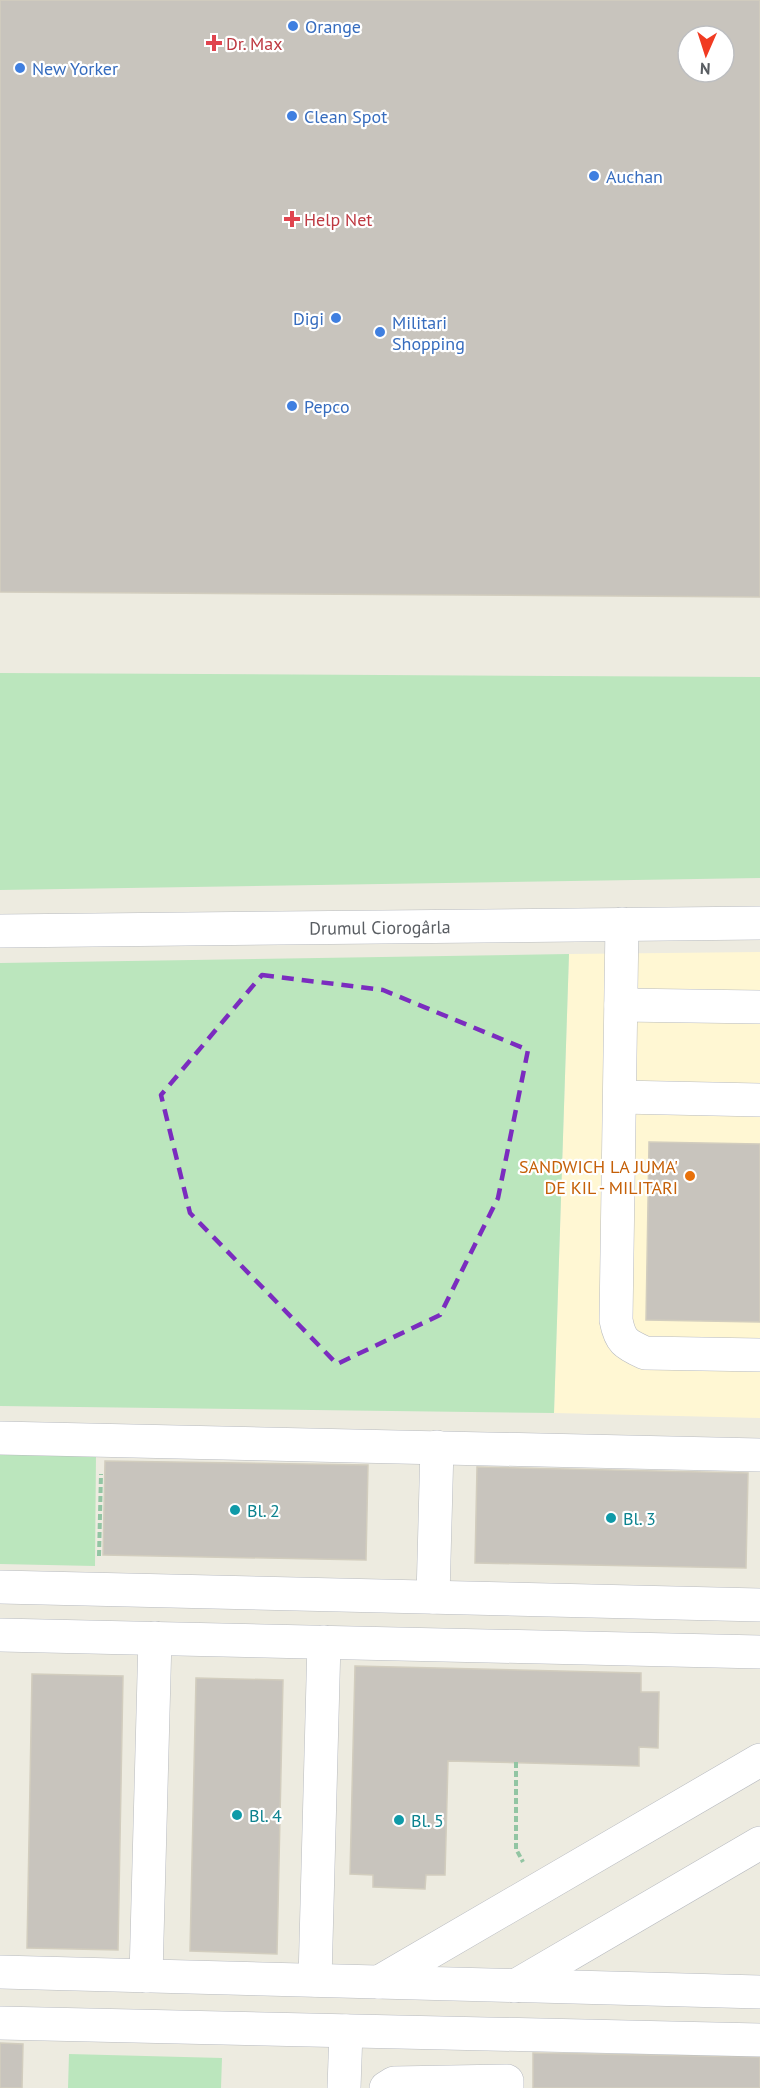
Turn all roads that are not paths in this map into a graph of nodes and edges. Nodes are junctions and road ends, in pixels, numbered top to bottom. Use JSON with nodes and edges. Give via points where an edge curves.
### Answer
{"nodes":[{"id":1,"x":760,"y":923,"type":"edge"},
{"id":2,"x":622,"y":924,"type":"junction"},
{"id":3,"x":0,"y":932,"type":"edge"},
{"id":4,"x":621,"y":1005,"type":"junction"},
{"id":5,"x":760,"y":1007,"type":"edge"},
{"id":6,"x":620,"y":1097,"type":"junction"},
{"id":7,"x":760,"y":1100,"type":"edge"},
{"id":8,"x":760,"y":1355,"type":"edge"},
{"id":9,"x":0,"y":1437,"type":"edge"},
{"id":10,"x":437,"y":1447,"type":"junction"},
{"id":11,"x":760,"y":1455,"type":"edge"},
{"id":12,"x":0,"y":1587,"type":"edge"},
{"id":13,"x":433,"y":1597,"type":"junction"},
{"id":14,"x":760,"y":1605,"type":"edge"},
{"id":15,"x":0,"y":1635,"type":"edge"},
{"id":16,"x":155,"y":1638,"type":"junction"},
{"id":17,"x":324,"y":1642,"type":"junction"},
{"id":18,"x":760,"y":1652,"type":"edge"},
{"id":19,"x":760,"y":1760,"type":"edge"},
{"id":20,"x":760,"y":1843,"type":"edge"},
{"id":21,"x":0,"y":1972,"type":"edge"},
{"id":22,"x":146,"y":1976,"type":"junction"},
{"id":23,"x":315,"y":1980,"type":"junction"},
{"id":24,"x":379,"y":1982,"type":"junction"},
{"id":25,"x":515,"y":1986,"type":"junction"},
{"id":26,"x":760,"y":1992,"type":"edge"},
{"id":27,"x":0,"y":2024,"type":"edge"},
{"id":28,"x":346,"y":2031,"type":"junction"},
{"id":29,"x":760,"y":2040,"type":"edge"},
{"id":30,"x":344,"y":2088,"type":"edge"},
{"id":31,"x":386,"y":2088,"type":"edge"},
{"id":32,"x":507,"y":2088,"type":"edge"}],
"edges":[{"from":1,"to":2,"type":"street","name":"Drumul Ciorogârla"},
{"from":2,"to":3,"type":"street","name":"Drumul Ciorogârla"},
{"from":2,"to":4,"type":"street"},
{"from":4,"to":5,"type":"street"},
{"from":4,"to":6,"type":"street"},
{"from":6,"to":7,"type":"street"},
{"from":6,"to":8,"type":"street","via":[[616,1320],[619,1335],[645,1353]]},
{"from":9,"to":10,"type":"street"},
{"from":10,"to":11,"type":"street"},
{"from":10,"to":13,"type":"street"},
{"from":12,"to":13,"type":"street"},
{"from":13,"to":14,"type":"street"},
{"from":15,"to":16,"type":"street"},
{"from":16,"to":17,"type":"street"},
{"from":16,"to":22,"type":"street"},
{"from":17,"to":18,"type":"street"},
{"from":17,"to":23,"type":"street"},
{"from":19,"to":24,"type":"street"},
{"from":20,"to":25,"type":"street"},
{"from":21,"to":22,"type":"street"},
{"from":22,"to":23,"type":"street"},
{"from":23,"to":24,"type":"street"},
{"from":24,"to":25,"type":"street"},
{"from":25,"to":26,"type":"street"},
{"from":27,"to":28,"type":"street"},
{"from":28,"to":29,"type":"street"},
{"from":28,"to":30,"type":"street"},
{"from":31,"to":32,"type":"street","via":[[394,2083],[507,2081]]}]}
